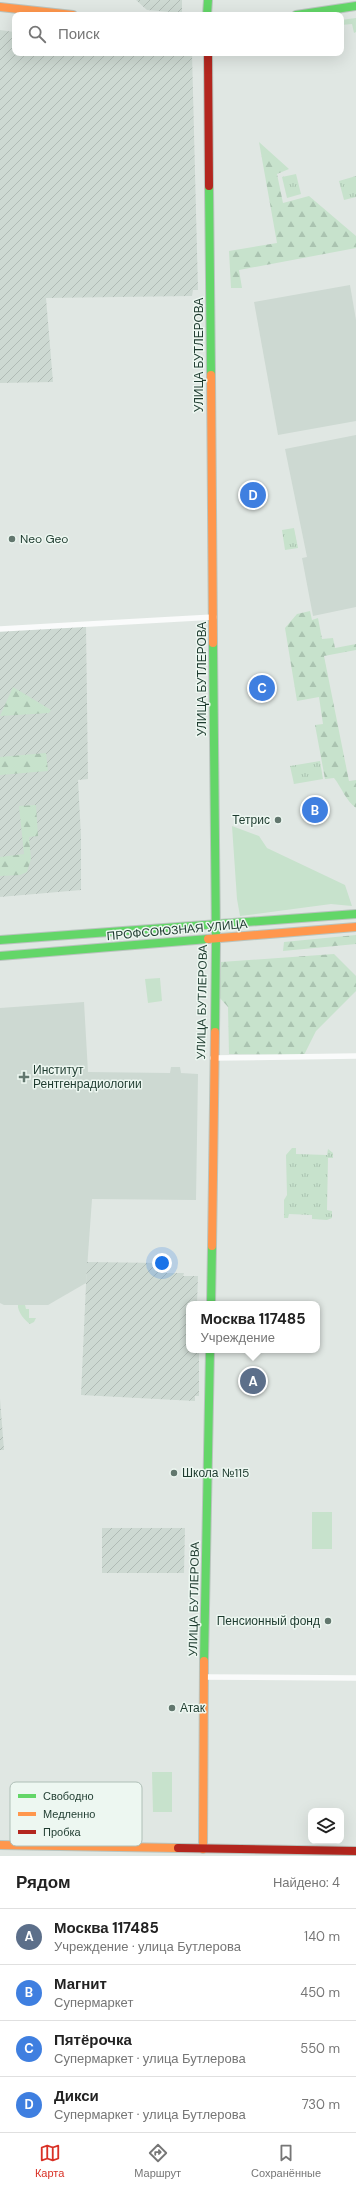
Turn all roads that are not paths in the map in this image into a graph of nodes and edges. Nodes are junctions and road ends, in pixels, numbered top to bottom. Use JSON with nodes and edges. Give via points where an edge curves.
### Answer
{"nodes":[{"id":1,"x":208,"y":0,"type":"edge"},
{"id":2,"x":356,"y":6,"type":"edge"},
{"id":3,"x":0,"y":7,"type":"edge"},
{"id":4,"x":46,"y":12,"type":"edge"},
{"id":5,"x":207,"y":12,"type":"edge"},
{"id":6,"x":316,"y":12,"type":"edge"},
{"id":7,"x":208,"y":56,"type":"edge"},
{"id":8,"x":214,"y":617,"type":"junction"},
{"id":9,"x":0,"y":629,"type":"edge"},
{"id":10,"x":356,"y":914,"type":"edge"},
{"id":11,"x":215,"y":925,"type":"junction"},
{"id":12,"x":356,"y":927,"type":"edge"},
{"id":13,"x":216,"y":938,"type":"junction"},
{"id":14,"x":0,"y":940,"type":"edge"},
{"id":15,"x":0,"y":956,"type":"edge"},
{"id":16,"x":356,"y":1056,"type":"edge"},
{"id":17,"x":213,"y":1058,"type":"junction"},
{"id":18,"x":211,"y":1301,"type":"edge"},
{"id":19,"x":210,"y":1353,"type":"edge"},
{"id":20,"x":205,"y":1678,"type":"junction"},
{"id":21,"x":356,"y":1678,"type":"edge"},
{"id":22,"x":0,"y":1845,"type":"edge"},
{"id":23,"x":10,"y":1845,"type":"edge"},
{"id":24,"x":51,"y":1846,"type":"edge"},
{"id":25,"x":203,"y":1849,"type":"junction"},
{"id":26,"x":356,"y":1851,"type":"edge"}],
"edges":[{"from":1,"to":5,"type":"street"},
{"from":2,"to":6,"type":"street"},
{"from":3,"to":4,"type":"street"},
{"from":7,"to":8,"type":"street","name":"УЛИЦА БУТЛЕРОВА"},
{"from":8,"to":9,"type":"street"},
{"from":8,"to":11,"type":"street","name":"УЛИЦА БУТЛЕРОВА"},
{"from":10,"to":11,"type":"street","name":"ПРОФСОЮЗНАЯ УЛИЦА"},
{"from":11,"to":13,"type":"street","name":"УЛИЦА БУТЛЕРОВА"},
{"from":11,"to":14,"type":"street","name":"ПРОФСОЮЗНАЯ УЛИЦА"},
{"from":12,"to":13,"type":"street","name":"ПРОФСОЮЗНАЯ УЛИЦА"},
{"from":13,"to":15,"type":"street","name":"ПРОФСОЮЗНАЯ УЛИЦА"},
{"from":13,"to":17,"type":"street","name":"УЛИЦА БУТЛЕРОВА"},
{"from":16,"to":17,"type":"street"},
{"from":17,"to":18,"type":"street","name":"УЛИЦА БУТЛЕРОВА"},
{"from":19,"to":20,"type":"street","name":"УЛИЦА БУТЛЕРОВА"},
{"from":20,"to":21,"type":"street"},
{"from":20,"to":25,"type":"street","name":"УЛИЦА БУТЛЕРОВА"},
{"from":22,"to":23,"type":"street"},
{"from":24,"to":25,"type":"street"},
{"from":25,"to":26,"type":"street"}]}
